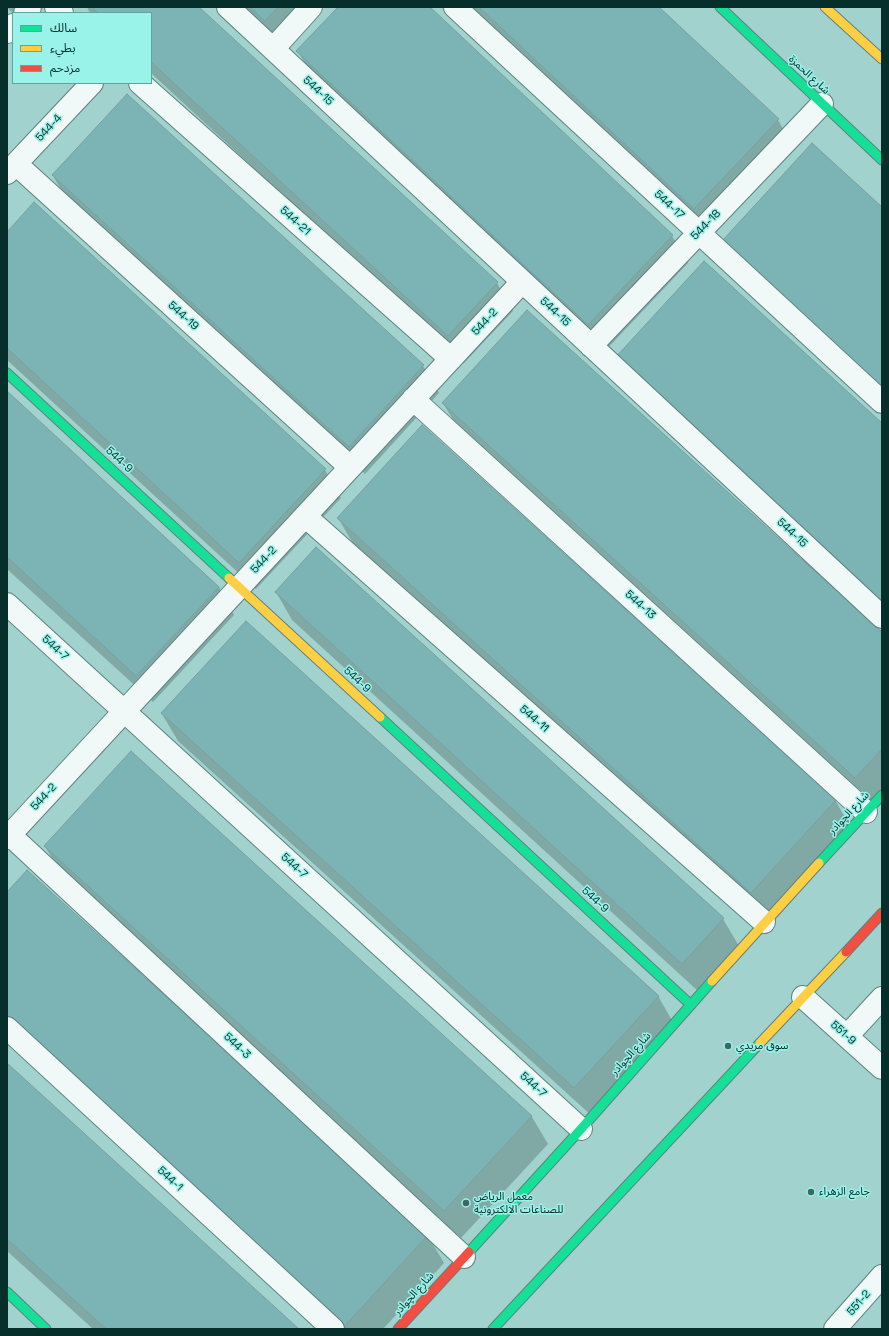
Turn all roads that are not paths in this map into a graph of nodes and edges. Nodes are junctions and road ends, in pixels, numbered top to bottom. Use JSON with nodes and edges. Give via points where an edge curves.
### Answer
{"nodes":[{"id":1,"x":228,"y":7,"type":"edge"},
{"id":2,"x":311,"y":7,"type":"edge"},
{"id":3,"x":455,"y":7,"type":"edge"},
{"id":4,"x":720,"y":7,"type":"edge"},
{"id":5,"x":825,"y":7,"type":"edge"},
{"id":6,"x":272,"y":49,"type":"junction"},
{"id":7,"x":882,"y":59,"type":"edge"},
{"id":8,"x":91,"y":84,"type":"edge"},
{"id":9,"x":141,"y":84,"type":"edge"},
{"id":10,"x":822,"y":104,"type":"junction"},
{"id":11,"x":882,"y":160,"type":"edge"},
{"id":12,"x":12,"y":169,"type":"edge"},
{"id":13,"x":699,"y":233,"type":"junction"},
{"id":14,"x":522,"y":282,"type":"junction"},
{"id":15,"x":591,"y":346,"type":"junction"},
{"id":16,"x":451,"y":359,"type":"junction"},
{"id":17,"x":7,"y":373,"type":"edge"},
{"id":18,"x":413,"y":399,"type":"junction"},
{"id":19,"x":882,"y":402,"type":"edge"},
{"id":20,"x":350,"y":467,"type":"junction"},
{"id":21,"x":305,"y":516,"type":"junction"},
{"id":22,"x":239,"y":587,"type":"junction"},
{"id":23,"x":7,"y":604,"type":"edge"},
{"id":24,"x":882,"y":617,"type":"edge"},
{"id":25,"x":124,"y":711,"type":"junction"},
{"id":26,"x":882,"y":795,"type":"edge"},
{"id":27,"x":866,"y":812,"type":"junction"},
{"id":28,"x":8,"y":836,"type":"edge"},
{"id":29,"x":882,"y":913,"type":"edge"},
{"id":30,"x":764,"y":922,"type":"junction"},
{"id":31,"x":803,"y":997,"type":"junction"},
{"id":32,"x":882,"y":998,"type":"edge"},
{"id":33,"x":691,"y":1005,"type":"junction"},
{"id":34,"x":7,"y":1028,"type":"edge"},
{"id":35,"x":846,"y":1036,"type":"junction"},
{"id":36,"x":882,"y":1068,"type":"edge"},
{"id":37,"x":581,"y":1129,"type":"junction"},
{"id":38,"x":464,"y":1257,"type":"junction"},
{"id":39,"x":882,"y":1276,"type":"edge"},
{"id":40,"x":7,"y":1292,"type":"edge"},
{"id":41,"x":46,"y":1329,"type":"edge"},
{"id":42,"x":333,"y":1329,"type":"edge"},
{"id":43,"x":398,"y":1329,"type":"edge"},
{"id":44,"x":493,"y":1329,"type":"edge"},
{"id":45,"x":836,"y":1329,"type":"edge"}],
"edges":[{"from":1,"to":6,"type":"street","name":"544-15"},
{"from":2,"to":6,"type":"street"},
{"from":3,"to":13,"type":"street","name":"544-17"},
{"from":4,"to":10,"type":"main road","name":"شارع الحمزة"},
{"from":5,"to":7,"type":"main road"},
{"from":6,"to":14,"type":"street","name":"544-15"},
{"from":8,"to":12,"type":"street","name":"544-4"},
{"from":9,"to":16,"type":"street","name":"544-21"},
{"from":10,"to":11,"type":"main road","name":"شارع الحمزة"},
{"from":10,"to":13,"type":"street","name":"544-18"},
{"from":12,"to":20,"type":"street","name":"544-19"},
{"from":13,"to":15,"type":"street","name":"544-18"},
{"from":13,"to":19,"type":"street","name":"544-17"},
{"from":14,"to":15,"type":"street","name":"544-15"},
{"from":14,"to":16,"type":"street","name":"544-2"},
{"from":15,"to":24,"type":"street","name":"544-15"},
{"from":16,"to":18,"type":"street","name":"544-2"},
{"from":17,"to":22,"type":"main road","name":"544-9"},
{"from":18,"to":20,"type":"street","name":"544-2"},
{"from":18,"to":27,"type":"street","name":"544-13"},
{"from":20,"to":21,"type":"street","name":"544-2"},
{"from":21,"to":22,"type":"street","name":"544-2"},
{"from":21,"to":30,"type":"street","name":"544-11"},
{"from":22,"to":25,"type":"street","name":"544-2"},
{"from":22,"to":33,"type":"main road","name":"544-9"},
{"from":23,"to":25,"type":"street","name":"544-7"},
{"from":25,"to":28,"type":"street","name":"544-2"},
{"from":25,"to":37,"type":"street","name":"544-7"},
{"from":26,"to":27,"type":"main road","name":"شارع الچوادر"},
{"from":27,"to":30,"type":"main road","name":"شارع الچوادر"},
{"from":28,"to":38,"type":"street","name":"544-3"},
{"from":29,"to":31,"type":"main road"},
{"from":30,"to":33,"type":"main road","name":"شارع الچوادر"},
{"from":31,"to":35,"type":"street","name":"551-9"},
{"from":31,"to":44,"type":"main road"},
{"from":32,"to":35,"type":"street"},
{"from":33,"to":37,"type":"main road","name":"شارع الچوادر"},
{"from":34,"to":42,"type":"street","name":"544-1"},
{"from":35,"to":36,"type":"street","name":"551-9"},
{"from":37,"to":38,"type":"main road","name":"شارع الچوادر"},
{"from":38,"to":43,"type":"main road","name":"شارع الچوادر"},
{"from":39,"to":45,"type":"street","name":"551-2"},
{"from":40,"to":41,"type":"main road"}]}
